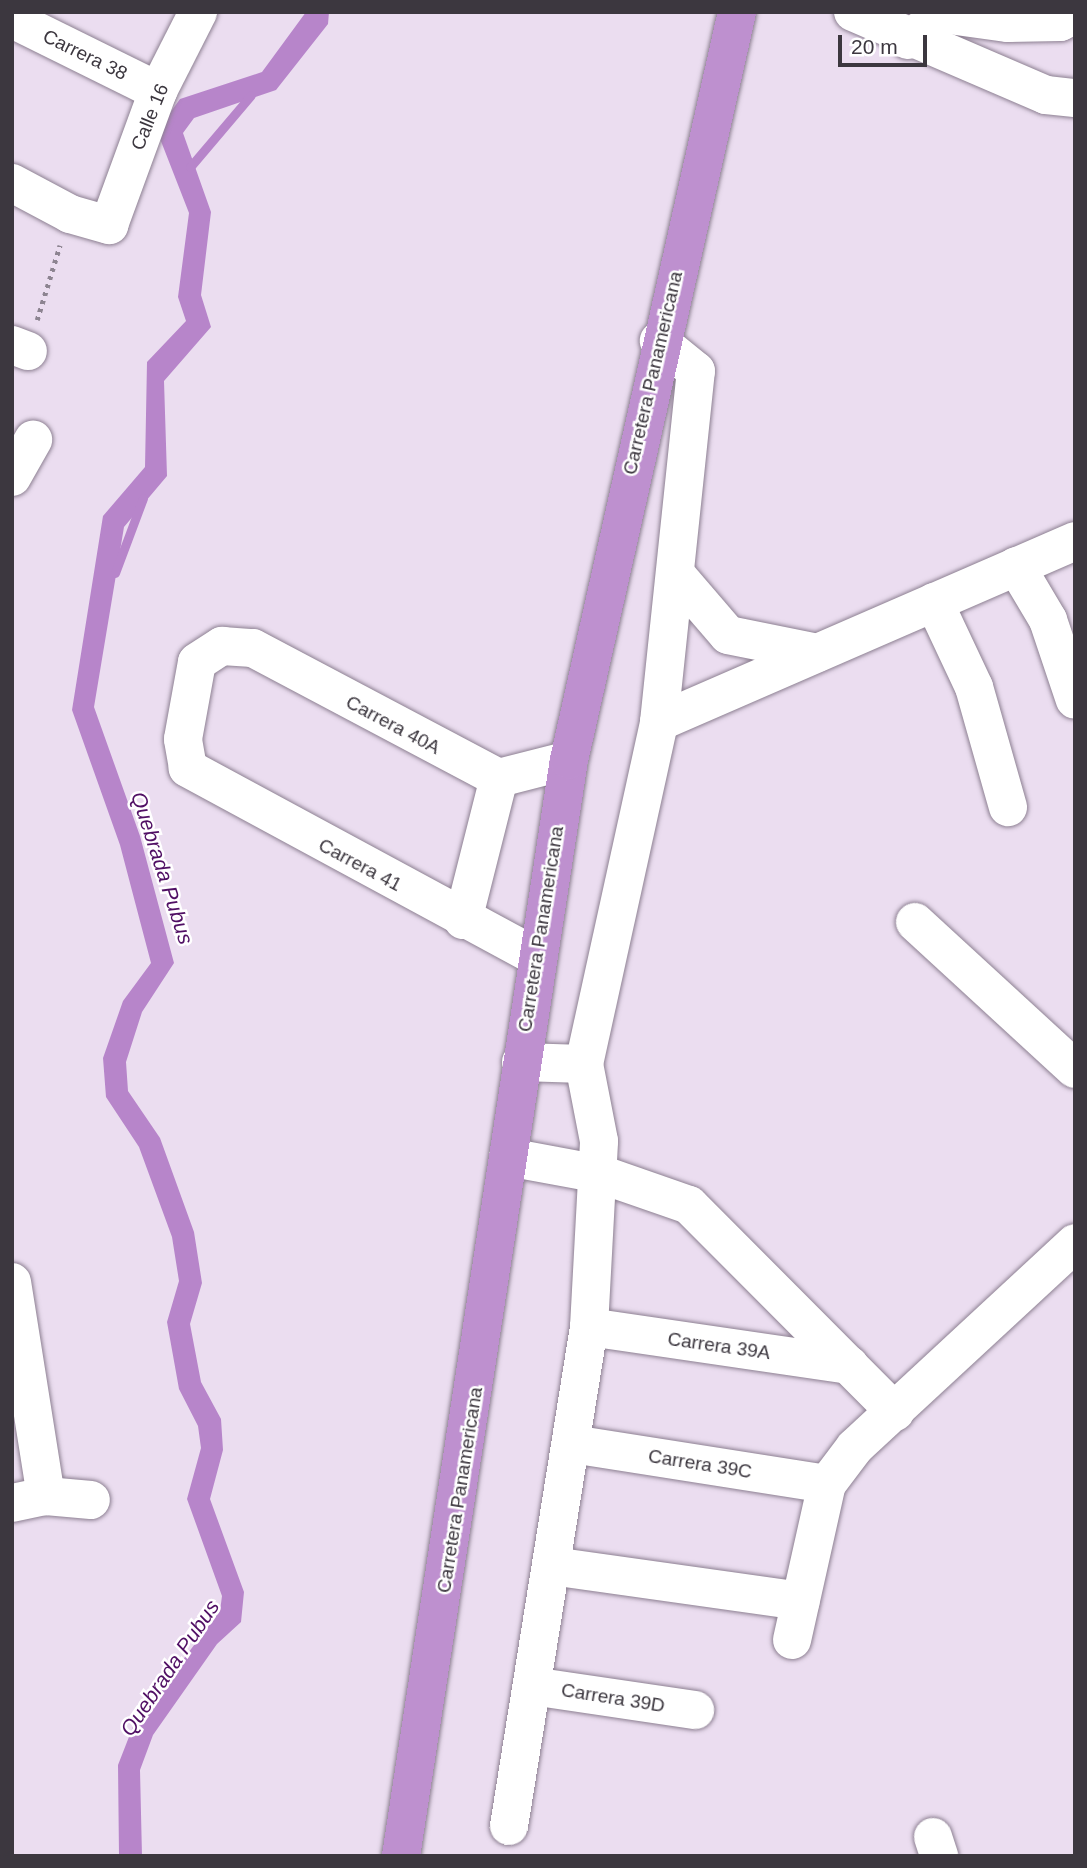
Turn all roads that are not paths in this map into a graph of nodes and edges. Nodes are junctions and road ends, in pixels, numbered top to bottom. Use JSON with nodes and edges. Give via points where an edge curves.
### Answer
{"nodes":[{"id":1,"x":198,"y":12,"type":"edge"},
{"id":2,"x":737,"y":12,"type":"edge"},
{"id":3,"x":853,"y":12,"type":"edge"},
{"id":4,"x":1075,"y":15,"type":"edge"},
{"id":5,"x":12,"y":19,"type":"edge"},
{"id":6,"x":908,"y":40,"type":"junction"},
{"id":7,"x":158,"y":91,"type":"junction"},
{"id":8,"x":1060,"y":97,"type":"edge"},
{"id":9,"x":1075,"y":124,"type":"edge"},
{"id":10,"x":12,"y":183,"type":"edge"},
{"id":11,"x":659,"y":341,"type":"junction"},
{"id":12,"x":33,"y":440,"type":"dead end"},
{"id":13,"x":12,"y":477,"type":"edge"},
{"id":14,"x":1075,"y":541,"type":"edge"},
{"id":15,"x":1016,"y":566,"type":"junction"},
{"id":16,"x":679,"y":578,"type":"junction"},
{"id":17,"x":934,"y":602,"type":"junction"},
{"id":18,"x":817,"y":653,"type":"junction"},
{"id":19,"x":1075,"y":700,"type":"edge"},
{"id":20,"x":659,"y":722,"type":"junction"},
{"id":21,"x":569,"y":760,"type":"junction"},
{"id":22,"x":188,"y":768,"type":"joint"},
{"id":23,"x":499,"y":778,"type":"junction"},
{"id":24,"x":1008,"y":807,"type":"dead end"},
{"id":25,"x":463,"y":919,"type":"junction"},
{"id":26,"x":915,"y":922,"type":"dead end"},
{"id":27,"x":535,"y":956,"type":"junction"},
{"id":28,"x":521,"y":1062,"type":"junction"},
{"id":29,"x":584,"y":1064,"type":"junction"},
{"id":30,"x":1075,"y":1069,"type":"edge"},
{"id":31,"x":508,"y":1157,"type":"junction"},
{"id":32,"x":600,"y":1174,"type":"junction"},
{"id":33,"x":1075,"y":1243,"type":"edge"},
{"id":34,"x":12,"y":1282,"type":"edge"},
{"id":35,"x":589,"y":1327,"type":"junction"},
{"id":36,"x":849,"y":1365,"type":"junction"},
{"id":37,"x":895,"y":1412,"type":"junction"},
{"id":38,"x":572,"y":1444,"type":"junction"},
{"id":39,"x":827,"y":1484,"type":"junction"},
{"id":40,"x":29,"y":1499,"type":"edge"},
{"id":41,"x":91,"y":1500,"type":"dead end"},
{"id":42,"x":552,"y":1566,"type":"junction"},
{"id":43,"x":801,"y":1601,"type":"junction"},
{"id":44,"x":792,"y":1640,"type":"dead end"},
{"id":45,"x":532,"y":1686,"type":"junction"},
{"id":46,"x":695,"y":1710,"type":"dead end"},
{"id":47,"x":509,"y":1826,"type":"dead end"},
{"id":48,"x":401,"y":1856,"type":"edge"}],
"edges":[{"from":1,"to":7,"type":"street","name":"Calle 16"},
{"from":2,"to":11,"type":"highway","name":"Carretera Panamericana"},
{"from":3,"to":6,"type":"street"},
{"from":4,"to":6,"type":"street","via":[[1060,22],[1008,23],[942,14]]},
{"from":5,"to":7,"type":"street","name":"Carrera 38"},
{"from":6,"to":8,"type":"street"},
{"from":7,"to":10,"type":"street","name":"Calle 16","via":[[109,225],[70,214]]},
{"from":8,"to":9,"type":"street"},
{"from":11,"to":16,"type":"street","via":[[696,371]]},
{"from":11,"to":21,"type":"highway","name":"Carretera Panamericana"},
{"from":12,"to":13,"type":"street"},
{"from":14,"to":15,"type":"street"},
{"from":15,"to":17,"type":"street"},
{"from":15,"to":19,"type":"street","via":[[1048,620]]},
{"from":16,"to":18,"type":"street","via":[[728,635]]},
{"from":16,"to":20,"type":"street"},
{"from":17,"to":18,"type":"street"},
{"from":17,"to":24,"type":"street","via":[[974,687]]},
{"from":18,"to":20,"type":"street"},
{"from":20,"to":29,"type":"street"},
{"from":21,"to":23,"type":"street"},
{"from":21,"to":27,"type":"highway","name":"Carretera Panamericana"},
{"from":22,"to":23,"type":"street","name":"Carrera 40A","via":[[183,739],[197,662],[222,646],[253,649]]},
{"from":22,"to":25,"type":"street","name":"Carrera 41"},
{"from":23,"to":25,"type":"street"},
{"from":25,"to":27,"type":"street","name":"Carrera 41"},
{"from":26,"to":30,"type":"street"},
{"from":27,"to":28,"type":"highway","name":"Carretera Panamericana"},
{"from":28,"to":29,"type":"street"},
{"from":28,"to":31,"type":"highway","name":"Carretera Panamericana"},
{"from":29,"to":32,"type":"street"},
{"from":31,"to":32,"type":"street"},
{"from":31,"to":48,"type":"highway","name":"Carretera Panamericana"},
{"from":32,"to":35,"type":"street"},
{"from":32,"to":36,"type":"street","via":[[689,1205]]},
{"from":33,"to":37,"type":"street"},
{"from":34,"to":40,"type":"street"},
{"from":35,"to":36,"type":"street","name":"Carrera 39A"},
{"from":35,"to":38,"type":"street"},
{"from":36,"to":37,"type":"street"},
{"from":37,"to":39,"type":"street"},
{"from":38,"to":39,"type":"street","name":"Carrera 39C"},
{"from":38,"to":42,"type":"street"},
{"from":39,"to":43,"type":"street"},
{"from":40,"to":41,"type":"street"},
{"from":42,"to":43,"type":"street"},
{"from":42,"to":45,"type":"street"},
{"from":43,"to":44,"type":"street"},
{"from":45,"to":46,"type":"street","name":"Carrera 39D"},
{"from":45,"to":47,"type":"street"}]}
